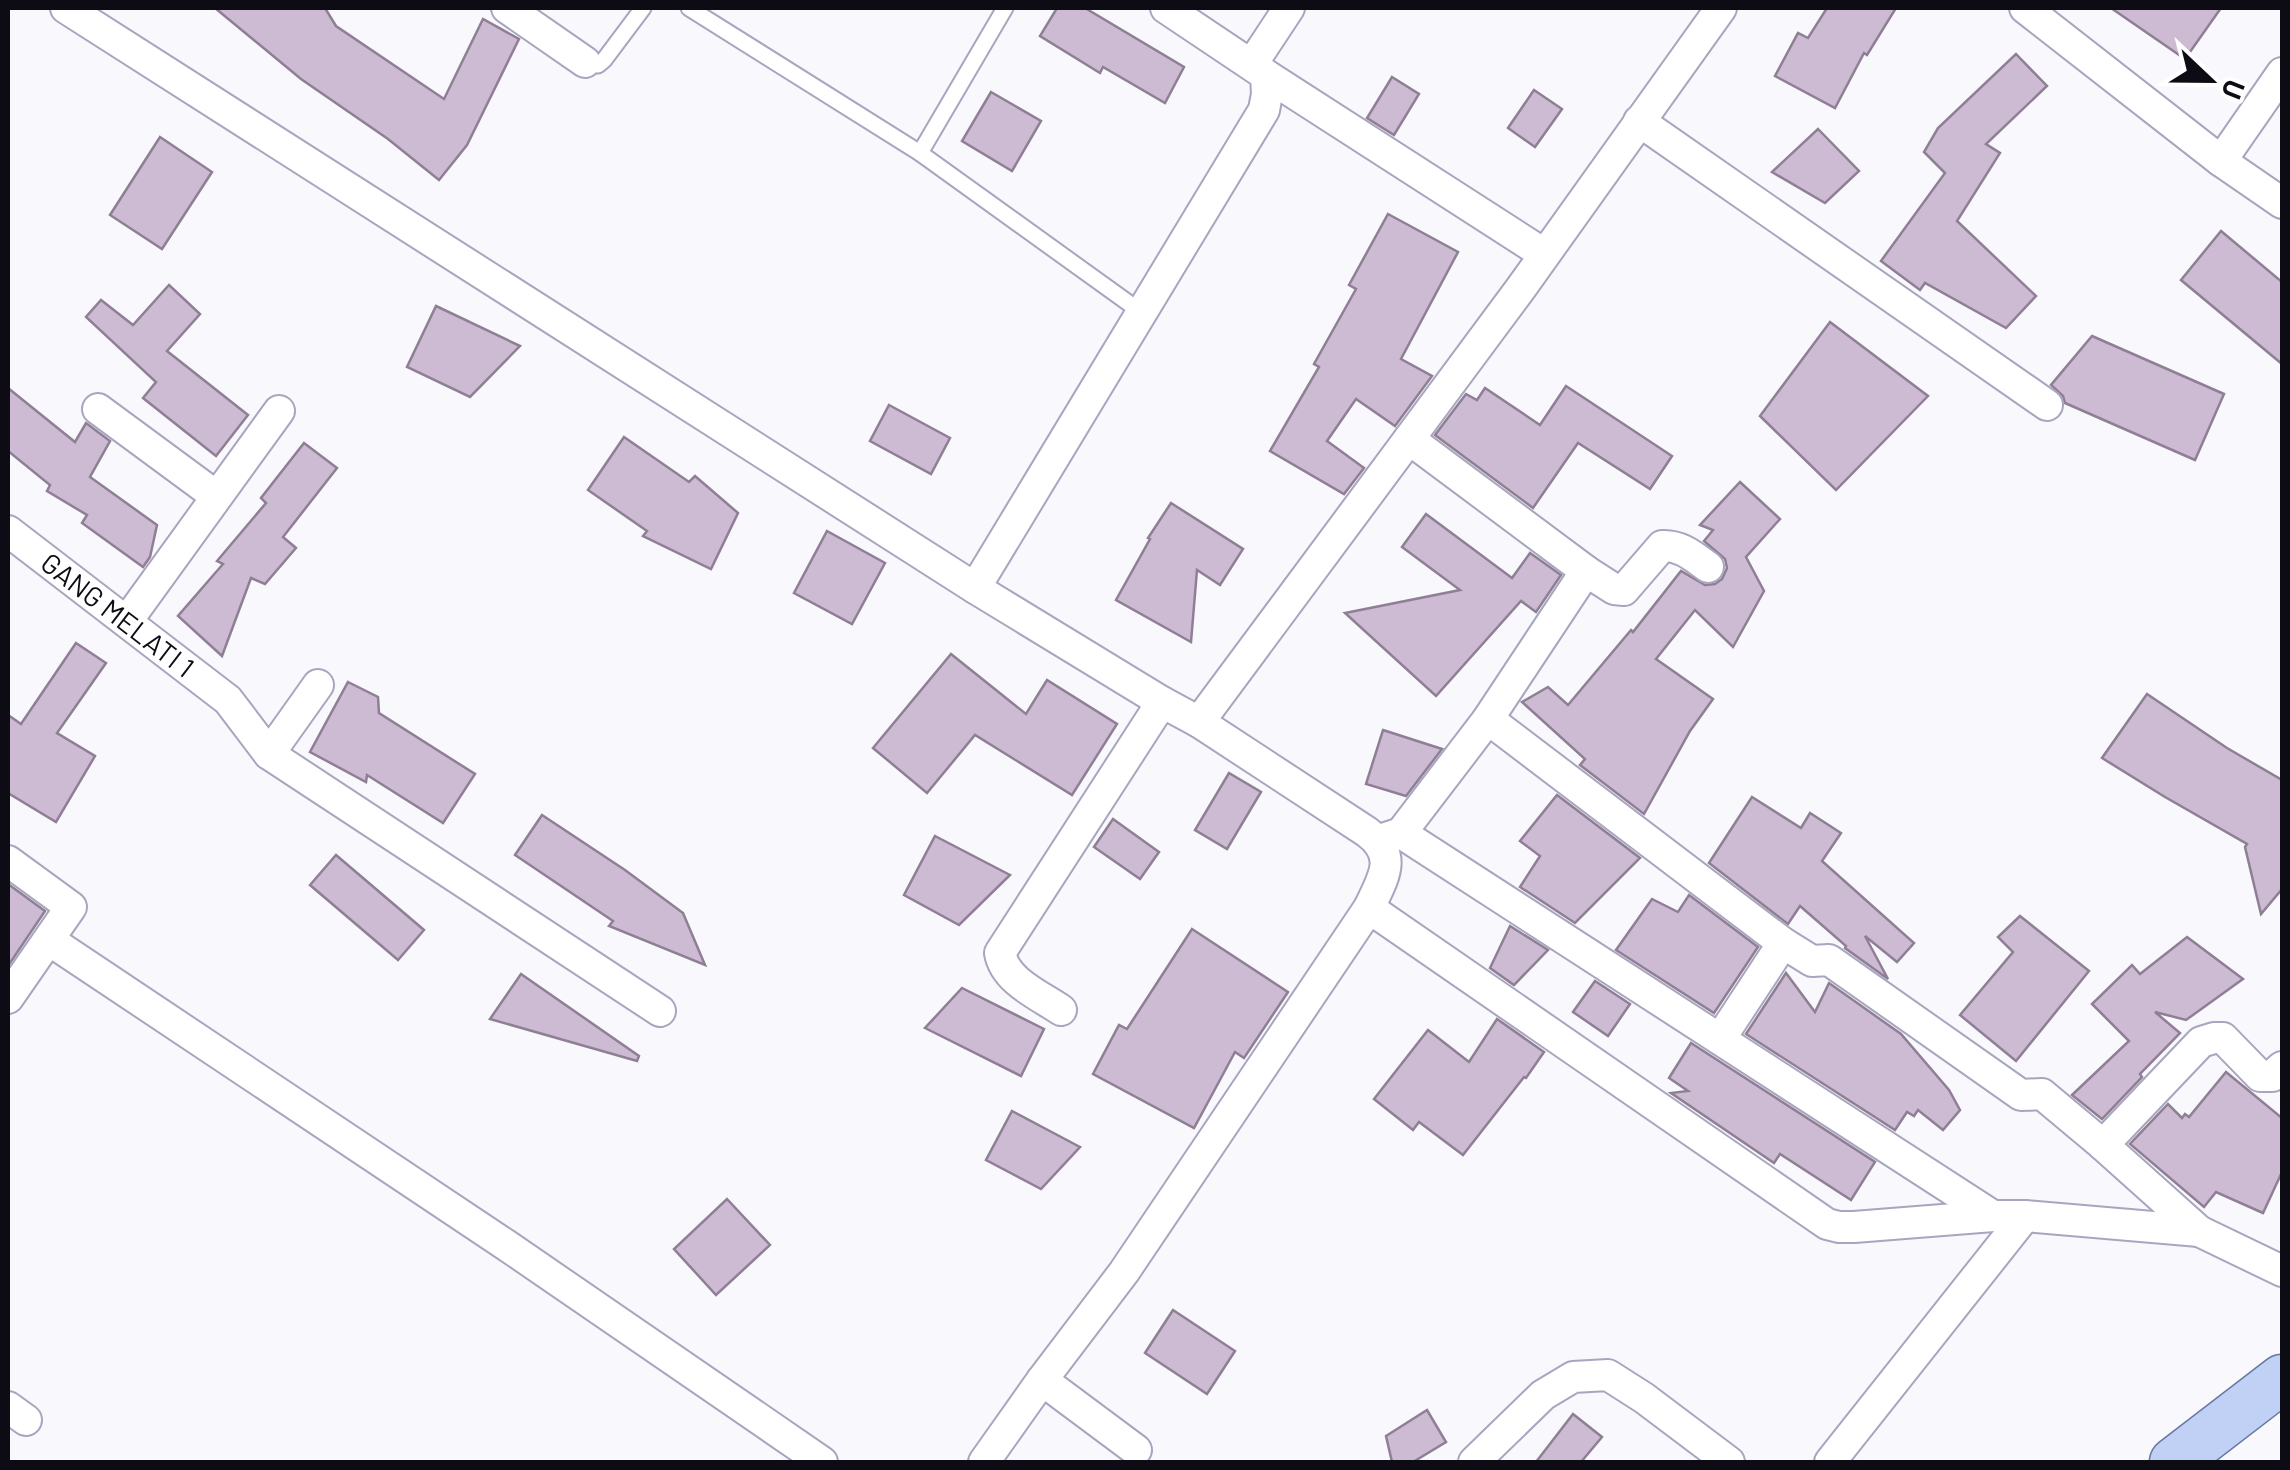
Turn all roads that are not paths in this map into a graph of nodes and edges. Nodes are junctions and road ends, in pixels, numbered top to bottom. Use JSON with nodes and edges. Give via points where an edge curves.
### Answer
{"nodes":[{"id":1,"x":66,"y":8,"type":"edge"},
{"id":2,"x":506,"y":8,"type":"edge"},
{"id":3,"x":643,"y":8,"type":"edge"},
{"id":4,"x":689,"y":8,"type":"edge"},
{"id":5,"x":1004,"y":8,"type":"edge"},
{"id":6,"x":1166,"y":8,"type":"edge"},
{"id":7,"x":1289,"y":8,"type":"edge"},
{"id":8,"x":1721,"y":8,"type":"edge"},
{"id":9,"x":2025,"y":8,"type":"edge"},
{"id":10,"x":585,"y":62,"type":"joint"},
{"id":11,"x":1259,"y":69,"type":"junction"},
{"id":12,"x":2282,"y":73,"type":"edge"},
{"id":13,"x":1640,"y":122,"type":"junction"},
{"id":14,"x":920,"y":153,"type":"junction"},
{"id":15,"x":2221,"y":161,"type":"junction"},
{"id":16,"x":2282,"y":203,"type":"edge"},
{"id":17,"x":1544,"y":254,"type":"junction"},
{"id":18,"x":1141,"y":312,"type":"junction"},
{"id":19,"x":2047,"y":405,"type":"dead end"},
{"id":20,"x":98,"y":409,"type":"dead end"},
{"id":21,"x":278,"y":411,"type":"dead end"},
{"id":22,"x":1409,"y":439,"type":"junction"},
{"id":23,"x":216,"y":496,"type":"junction"},
{"id":24,"x":8,"y":531,"type":"edge"},
{"id":25,"x":1708,"y":567,"type":"dead end"},
{"id":26,"x":1586,"y":571,"type":"junction"},
{"id":27,"x":975,"y":588,"type":"junction"},
{"id":28,"x":127,"y":621,"type":"junction"},
{"id":29,"x":318,"y":685,"type":"dead end"},
{"id":30,"x":1162,"y":702,"type":"junction"},
{"id":31,"x":1488,"y":719,"type":"junction"},
{"id":32,"x":1199,"y":722,"type":"junction"},
{"id":33,"x":269,"y":754,"type":"junction"},
{"id":34,"x":1390,"y":836,"type":"junction"},
{"id":35,"x":8,"y":861,"type":"edge"},
{"id":36,"x":1368,"y":908,"type":"junction"},
{"id":37,"x":49,"y":940,"type":"junction"},
{"id":38,"x":1783,"y":943,"type":"junction"},
{"id":39,"x":8,"y":998,"type":"edge"},
{"id":40,"x":1061,"y":1010,"type":"dead end"},
{"id":41,"x":660,"y":1011,"type":"dead end"},
{"id":42,"x":1720,"y":1039,"type":"junction"},
{"id":43,"x":2282,"y":1067,"type":"edge"},
{"id":44,"x":2103,"y":1145,"type":"junction"},
{"id":45,"x":1993,"y":1216,"type":"junction"},
{"id":46,"x":2024,"y":1216,"type":"junction"},
{"id":47,"x":2199,"y":1231,"type":"junction"},
{"id":48,"x":2282,"y":1271,"type":"edge"},
{"id":49,"x":2282,"y":1379,"type":"edge"},
{"id":50,"x":1042,"y":1380,"type":"junction"},
{"id":51,"x":1136,"y":1450,"type":"dead end"},
{"id":52,"x":822,"y":1462,"type":"edge"},
{"id":53,"x":984,"y":1462,"type":"edge"},
{"id":54,"x":1474,"y":1462,"type":"edge"},
{"id":55,"x":1728,"y":1462,"type":"edge"},
{"id":56,"x":1830,"y":1462,"type":"edge"},
{"id":57,"x":2174,"y":1462,"type":"edge"}],
"edges":[{"from":1,"to":27,"type":"street"},
{"from":2,"to":10,"type":"street"},
{"from":3,"to":10,"type":"lane","via":[[604,60]]},
{"from":4,"to":14,"type":"lane"},
{"from":5,"to":14,"type":"lane"},
{"from":6,"to":11,"type":"street"},
{"from":7,"to":11,"type":"street"},
{"from":8,"to":13,"type":"street"},
{"from":9,"to":15,"type":"street"},
{"from":11,"to":17,"type":"street"},
{"from":11,"to":18,"type":"street","via":[[1268,94],[1264,110]]},
{"from":12,"to":15,"type":"street"},
{"from":13,"to":17,"type":"street"},
{"from":13,"to":19,"type":"street"},
{"from":14,"to":18,"type":"lane"},
{"from":15,"to":16,"type":"street"},
{"from":17,"to":22,"type":"street"},
{"from":18,"to":27,"type":"street"},
{"from":20,"to":23,"type":"street"},
{"from":21,"to":23,"type":"street"},
{"from":22,"to":26,"type":"street"},
{"from":22,"to":32,"type":"street"},
{"from":23,"to":28,"type":"street"},
{"from":24,"to":28,"type":"street","name":"GANG MELATI 1"},
{"from":25,"to":26,"type":"street","via":[[1681,549],[1662,546],[1624,590]]},
{"from":26,"to":31,"type":"street"},
{"from":27,"to":30,"type":"street"},
{"from":28,"to":33,"type":"street","name":"GANG MELATI 1","via":[[228,700]]},
{"from":29,"to":33,"type":"street"},
{"from":30,"to":32,"type":"street"},
{"from":30,"to":40,"type":"street","via":[[1000,952],[1010,976]]},
{"from":31,"to":34,"type":"street"},
{"from":31,"to":38,"type":"street"},
{"from":32,"to":34,"type":"street"},
{"from":33,"to":41,"type":"street","name":"GANG MELATI 1"},
{"from":34,"to":36,"type":"street","via":[[1386,868]]},
{"from":34,"to":42,"type":"street"},
{"from":35,"to":37,"type":"street","via":[[71,907]]},
{"from":36,"to":45,"type":"street","via":[[1828,1224]]},
{"from":36,"to":50,"type":"street","via":[[1124,1272]]},
{"from":37,"to":39,"type":"street"},
{"from":37,"to":52,"type":"street"},
{"from":38,"to":42,"type":"street"},
{"from":38,"to":44,"type":"street","via":[[1812,960],[1829,960],[2021,1095],[2042,1094]]},
{"from":42,"to":45,"type":"street"},
{"from":43,"to":44,"type":"street","via":[[2260,1076],[2224,1038],[2202,1042]]},
{"from":44,"to":47,"type":"street"},
{"from":45,"to":46,"type":"street"},
{"from":46,"to":47,"type":"street"},
{"from":46,"to":56,"type":"street"},
{"from":47,"to":48,"type":"street"},
{"from":49,"to":57,"type":"main road"},
{"from":50,"to":51,"type":"street"},
{"from":50,"to":53,"type":"street"},
{"from":54,"to":55,"type":"street","via":[[1544,1395],[1573,1377],[1608,1376]]}]}
